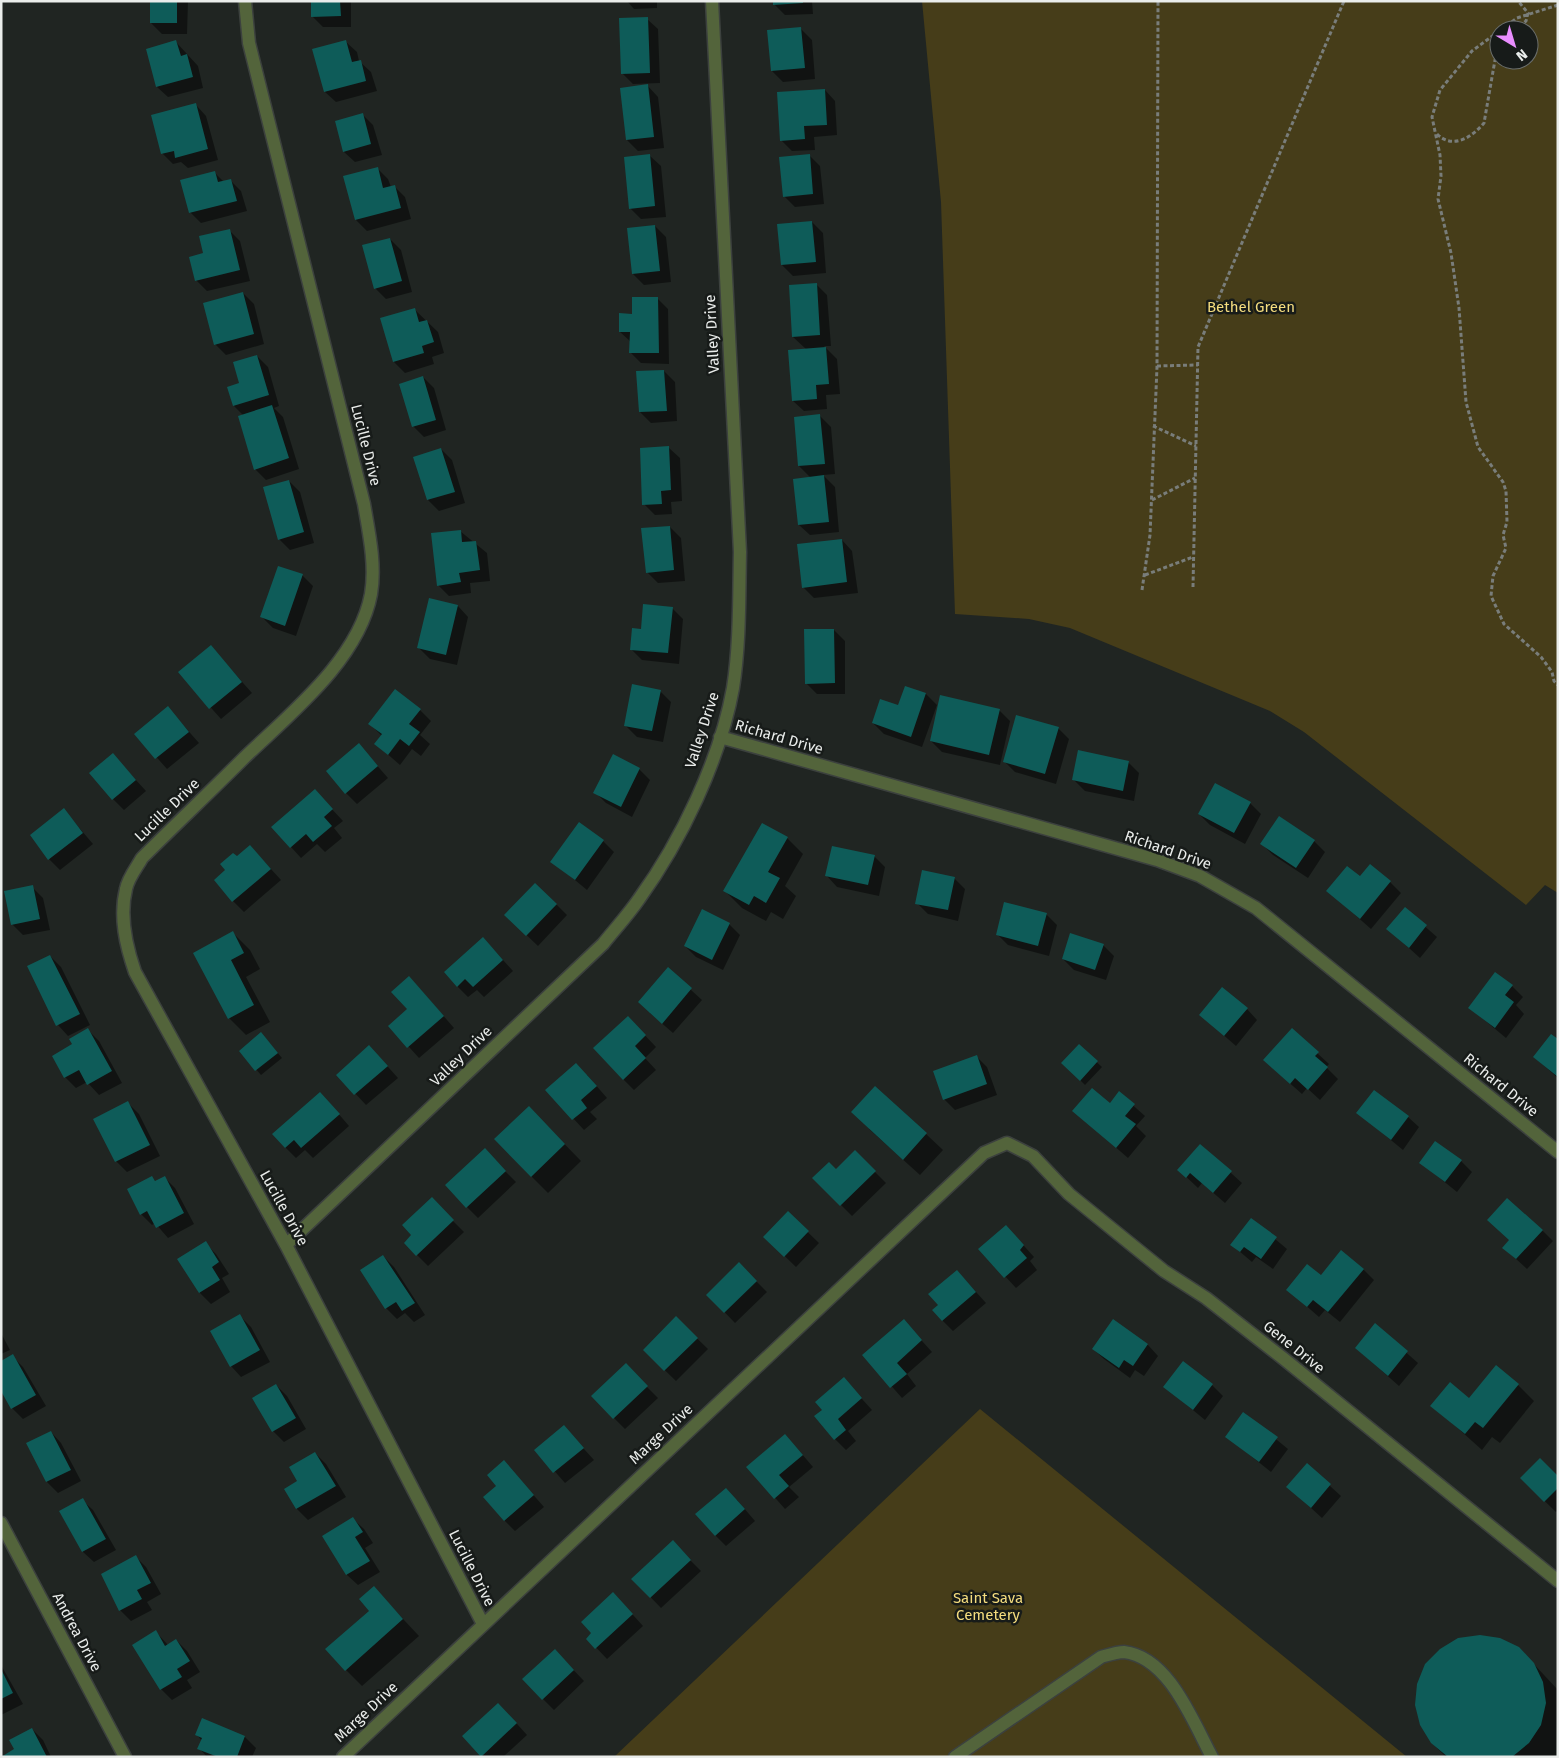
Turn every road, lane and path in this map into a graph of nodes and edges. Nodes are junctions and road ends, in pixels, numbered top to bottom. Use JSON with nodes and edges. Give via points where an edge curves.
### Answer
{"nodes":[{"id":1,"x":246,"y":1,"type":"edge"},
{"id":2,"x":712,"y":1,"type":"edge"},
{"id":3,"x":1158,"y":1,"type":"edge"},
{"id":4,"x":1344,"y":1,"type":"edge"},
{"id":5,"x":1518,"y":1,"type":"edge"},
{"id":6,"x":1558,"y":5,"type":"edge"},
{"id":7,"x":1528,"y":13,"type":"junction"},
{"id":8,"x":1526,"y":20,"type":"edge"},
{"id":9,"x":1493,"y":70,"type":"edge"},
{"id":10,"x":1437,"y":134,"type":"junction"},
{"id":11,"x":1438,"y":140,"type":"junction"},
{"id":12,"x":1444,"y":140,"type":"junction"},
{"id":13,"x":1198,"y":365,"type":"junction"},
{"id":14,"x":1156,"y":366,"type":"junction"},
{"id":15,"x":1153,"y":426,"type":"junction"},
{"id":16,"x":1196,"y":446,"type":"junction"},
{"id":17,"x":1195,"y":478,"type":"junction"},
{"id":18,"x":1152,"y":500,"type":"junction"},
{"id":19,"x":1194,"y":557,"type":"junction"},
{"id":20,"x":1145,"y":575,"type":"junction"},
{"id":21,"x":1193,"y":588,"type":"dead end"},
{"id":22,"x":1142,"y":590,"type":"dead end"},
{"id":23,"x":1558,"y":686,"type":"edge"},
{"id":24,"x":720,"y":737,"type":"junction"},
{"id":25,"x":1007,"y":1143,"type":"joint"},
{"id":26,"x":1558,"y":1152,"type":"edge"},
{"id":27,"x":286,"y":1245,"type":"junction"},
{"id":28,"x":1,"y":1523,"type":"edge"},
{"id":29,"x":1558,"y":1581,"type":"edge"},
{"id":30,"x":483,"y":1624,"type":"junction"},
{"id":31,"x":125,"y":1757,"type":"edge"},
{"id":32,"x":343,"y":1757,"type":"edge"},
{"id":33,"x":955,"y":1757,"type":"edge"},
{"id":34,"x":1212,"y":1757,"type":"edge"}],
"edges":[{"from":1,"to":27,"type":"street","name":"Lucille Drive","via":[[249,43],[364,504],[371,548],[371,594],[359,631],[336,665],[142,858],[126,888],[123,917],[126,947],[135,972]]},
{"from":2,"to":24,"type":"street","name":"Valley Drive","via":[[740,552],[733,688]]},
{"from":3,"to":14,"type":"path"},
{"from":4,"to":13,"type":"path","via":[[1198,347]]},
{"from":5,"to":7,"type":"path"},
{"from":6,"to":7,"type":"path"},
{"from":7,"to":8,"type":"path"},
{"from":7,"to":10,"type":"path","via":[[1472,51],[1444,84],[1432,117]]},
{"from":9,"to":12,"type":"path","via":[[1484,123],[1459,142]]},
{"from":10,"to":11,"type":"path"},
{"from":10,"to":12,"type":"path"},
{"from":11,"to":12,"type":"path"},
{"from":11,"to":23,"type":"path","via":[[1441,176],[1438,199],[1454,270],[1466,402],[1478,447],[1506,491],[1507,522],[1503,535],[1506,548],[1493,576],[1491,596],[1504,624],[1538,654]]},
{"from":13,"to":14,"type":"path"},
{"from":13,"to":16,"type":"path"},
{"from":14,"to":15,"type":"path"},
{"from":15,"to":16,"type":"path"},
{"from":15,"to":18,"type":"path"},
{"from":16,"to":17,"type":"path"},
{"from":17,"to":18,"type":"path"},
{"from":17,"to":19,"type":"path"},
{"from":18,"to":20,"type":"path"},
{"from":19,"to":20,"type":"path"},
{"from":19,"to":21,"type":"path"},
{"from":20,"to":22,"type":"path"},
{"from":24,"to":26,"type":"street","name":"Richard Drive","via":[[1147,858],[1200,876],[1256,908]]},
{"from":24,"to":27,"type":"street","name":"Valley Drive","via":[[672,847],[639,899],[603,944]]},
{"from":25,"to":29,"type":"street","name":"Gene Drive","via":[[1033,1156],[1069,1194],[1164,1271],[1206,1298],[1276,1353]]},
{"from":25,"to":30,"type":"street","name":"Marge Drive","via":[[984,1153]]},
{"from":27,"to":30,"type":"street","name":"Lucille Drive"},
{"from":28,"to":31,"type":"street","name":"Andrea Drive"},
{"from":30,"to":32,"type":"street","name":"Marge Drive"},
{"from":33,"to":34,"type":"street","via":[[1101,1657],[1122,1652],[1139,1656],[1170,1682]]}]}
